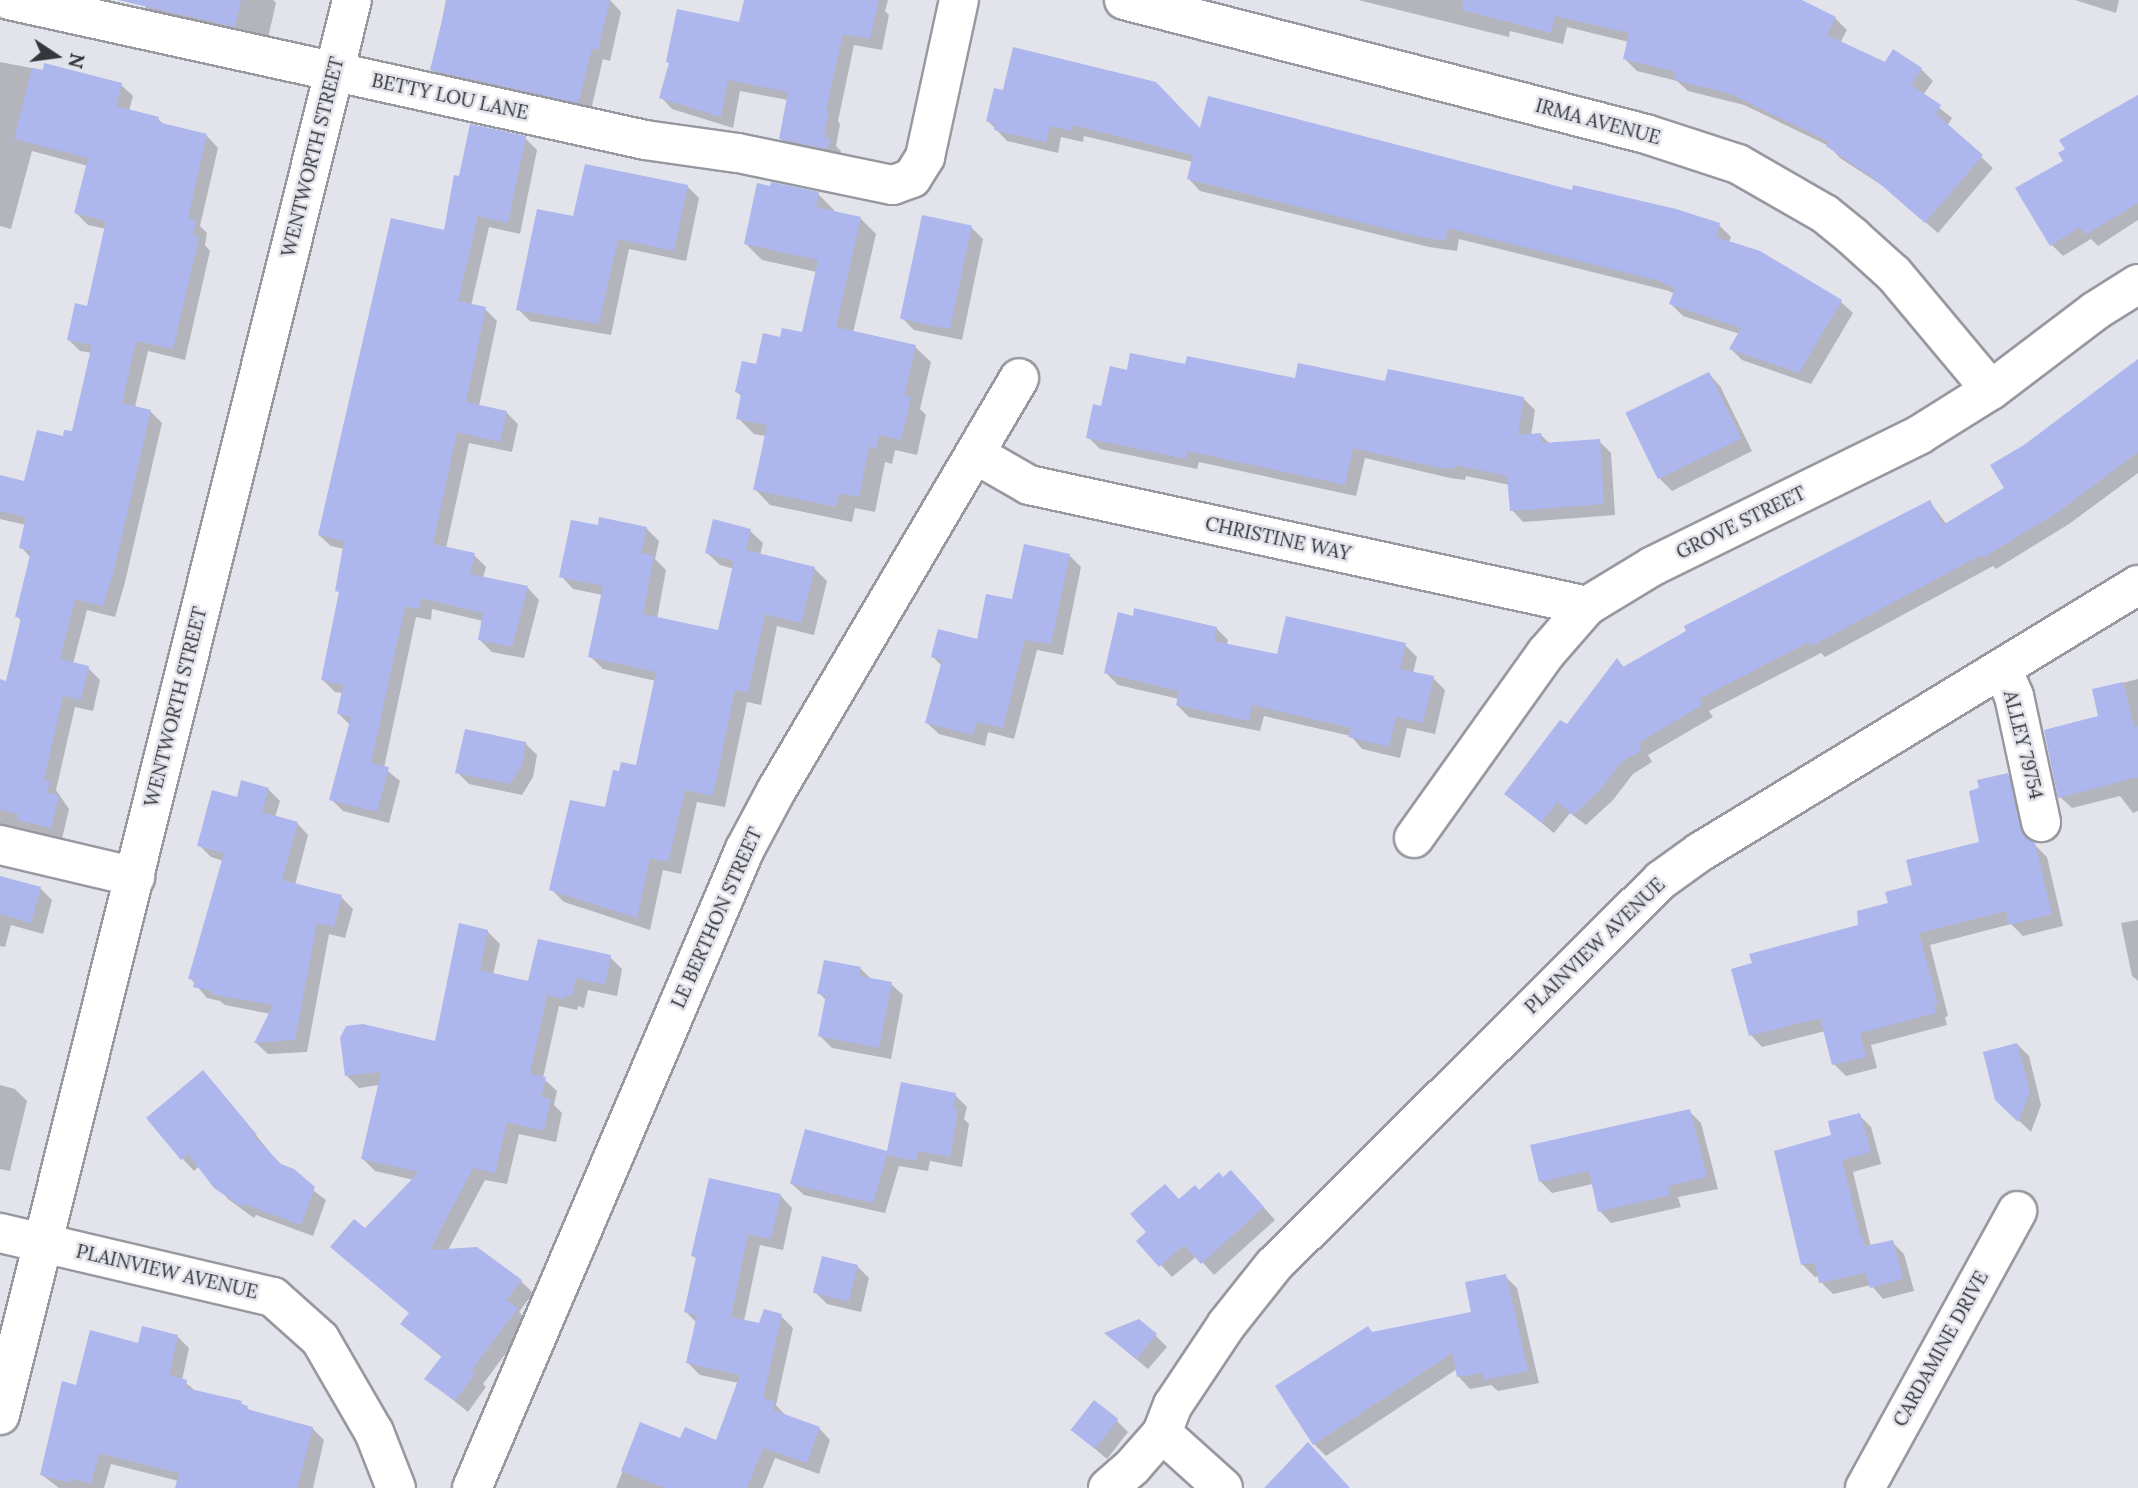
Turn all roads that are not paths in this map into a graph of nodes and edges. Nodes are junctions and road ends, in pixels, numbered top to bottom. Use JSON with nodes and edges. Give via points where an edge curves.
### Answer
{"nodes":[{"id":1,"x":9,"y":0,"type":"edge"},
{"id":2,"x":352,"y":0,"type":"edge"},
{"id":3,"x":959,"y":0,"type":"edge"},
{"id":4,"x":1124,"y":0,"type":"edge"},
{"id":5,"x":334,"y":72,"type":"junction"},
{"id":6,"x":2138,"y":284,"type":"edge"},
{"id":7,"x":1019,"y":378,"type":"dead end"},
{"id":8,"x":1991,"y":390,"type":"junction"},
{"id":9,"x":975,"y":454,"type":"junction"},
{"id":10,"x":2138,"y":584,"type":"edge"},
{"id":11,"x":1587,"y":606,"type":"junction"},
{"id":12,"x":2002,"y":668,"type":"junction"},
{"id":13,"x":2042,"y":822,"type":"dead end"},
{"id":14,"x":1414,"y":838,"type":"dead end"},
{"id":15,"x":0,"y":845,"type":"edge"},
{"id":16,"x":135,"y":877,"type":"junction"},
{"id":17,"x":2017,"y":1211,"type":"dead end"},
{"id":18,"x":0,"y":1233,"type":"edge"},
{"id":19,"x":44,"y":1243,"type":"junction"},
{"id":20,"x":0,"y":1415,"type":"edge"},
{"id":21,"x":1162,"y":1433,"type":"junction"},
{"id":22,"x":396,"y":1488,"type":"edge"},
{"id":23,"x":472,"y":1488,"type":"edge"},
{"id":24,"x":1108,"y":1488,"type":"edge"},
{"id":25,"x":1223,"y":1488,"type":"edge"},
{"id":26,"x":1865,"y":1488,"type":"edge"}],
"edges":[{"from":1,"to":5,"type":"street","name":"BETTY LOU LANE"},
{"from":2,"to":5,"type":"street","name":"WENTWORTH STREET"},
{"from":3,"to":5,"type":"street","name":"BETTY LOU LANE","via":[[925,157],[912,177],[893,184],[645,140]]},
{"from":4,"to":8,"type":"street","name":"IRMA AVENUE","via":[[1646,134],[1738,164],[1825,214],[1853,237],[1894,274]]},
{"from":5,"to":16,"type":"street","name":"WENTWORTH STREET"},
{"from":6,"to":8,"type":"street","name":"GROVE STREET"},
{"from":7,"to":9,"type":"street","name":"LE BERTHON STREET"},
{"from":8,"to":11,"type":"street","name":"GROVE STREET","via":[[1919,435],[1653,566]]},
{"from":9,"to":11,"type":"street","name":"CHRISTINE WAY","via":[[1029,485]]},
{"from":9,"to":23,"type":"street","name":"LE BERTHON STREET","via":[[745,849]]},
{"from":10,"to":12,"type":"street","name":"PLAINVIEW AVENUE"},
{"from":11,"to":14,"type":"street","name":"GROVE STREET","via":[[1546,653]]},
{"from":12,"to":13,"type":"street","name":"ALLEY 79754","via":[[2014,696]]},
{"from":12,"to":21,"type":"street","name":"PLAINVIEW AVENUE","via":[[1661,880],[1275,1265],[1219,1335],[1173,1405]]},
{"from":15,"to":16,"type":"street"},
{"from":16,"to":19,"type":"street","name":"WENTWORTH STREET"},
{"from":17,"to":26,"type":"street","name":"CARDAMINE DRIVE"},
{"from":18,"to":19,"type":"street","name":"PLAINVIEW AVENUE"},
{"from":19,"to":20,"type":"street","name":"WENTWORTH STREET"},
{"from":19,"to":22,"type":"street","name":"PLAINVIEW AVENUE","via":[[273,1297],[320,1339],[374,1432]]},
{"from":21,"to":24,"type":"street","name":"PLAINVIEW AVENUE"},
{"from":21,"to":25,"type":"street"}]}
